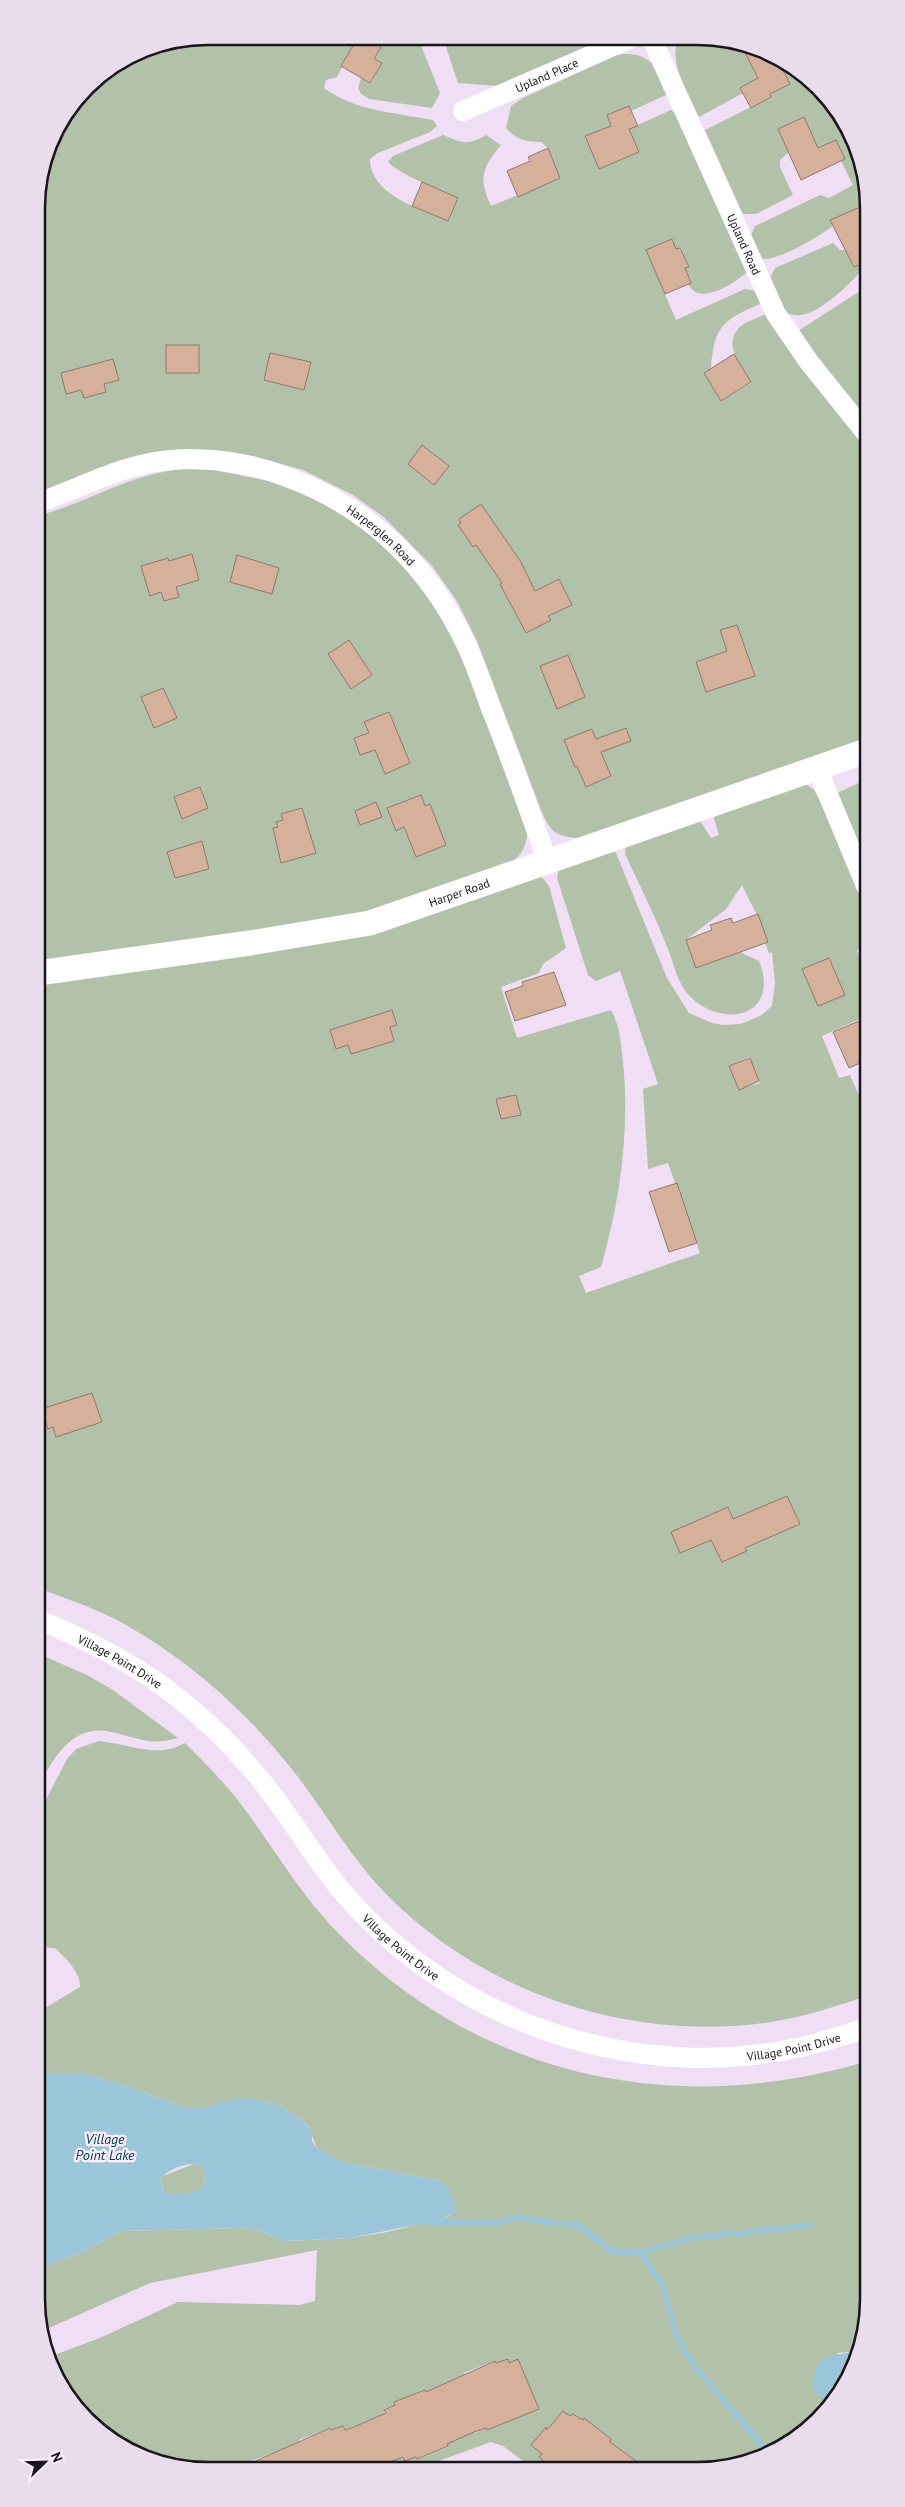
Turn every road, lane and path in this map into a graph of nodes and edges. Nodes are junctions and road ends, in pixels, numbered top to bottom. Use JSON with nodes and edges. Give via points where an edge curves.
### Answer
{"nodes":[{"id":1,"x":615,"y":45,"type":"edge"},
{"id":2,"x":655,"y":45,"type":"edge"},
{"id":3,"x":463,"y":111,"type":"dead end"},
{"id":4,"x":860,"y":426,"type":"edge"},
{"id":5,"x":45,"y":500,"type":"edge"},
{"id":6,"x":860,"y":753,"type":"edge"},
{"id":7,"x":817,"y":768,"type":"junction"},
{"id":8,"x":547,"y":860,"type":"junction"},
{"id":9,"x":860,"y":872,"type":"edge"},
{"id":10,"x":45,"y":973,"type":"edge"},
{"id":11,"x":45,"y":1622,"type":"edge"},
{"id":12,"x":860,"y":2030,"type":"edge"}],
"edges":[{"from":1,"to":3,"type":"street","name":"Upland Place"},
{"from":2,"to":4,"type":"street","name":"Upland Road","via":[[776,314],[809,362]]},
{"from":5,"to":8,"type":"street","name":"Harperglen Road","via":[[114,472],[144,464],[204,460],[276,472],[309,485],[371,522],[399,546],[446,605],[514,767]]},
{"from":6,"to":7,"type":"main road","name":"Harper Road"},
{"from":7,"to":8,"type":"main road","name":"Harper Road"},
{"from":7,"to":9,"type":"street"},
{"from":8,"to":10,"type":"main road","name":"Harper Road","via":[[370,923]]},
{"from":11,"to":12,"type":"street","name":"Village Point Drive","via":[[83,1638],[140,1669],[203,1717],[270,1792],[312,1853],[358,1909],[418,1962],[453,1987],[489,2006],[552,2033],[592,2045],[656,2055],[705,2057],[752,2054],[799,2047]]}]}
